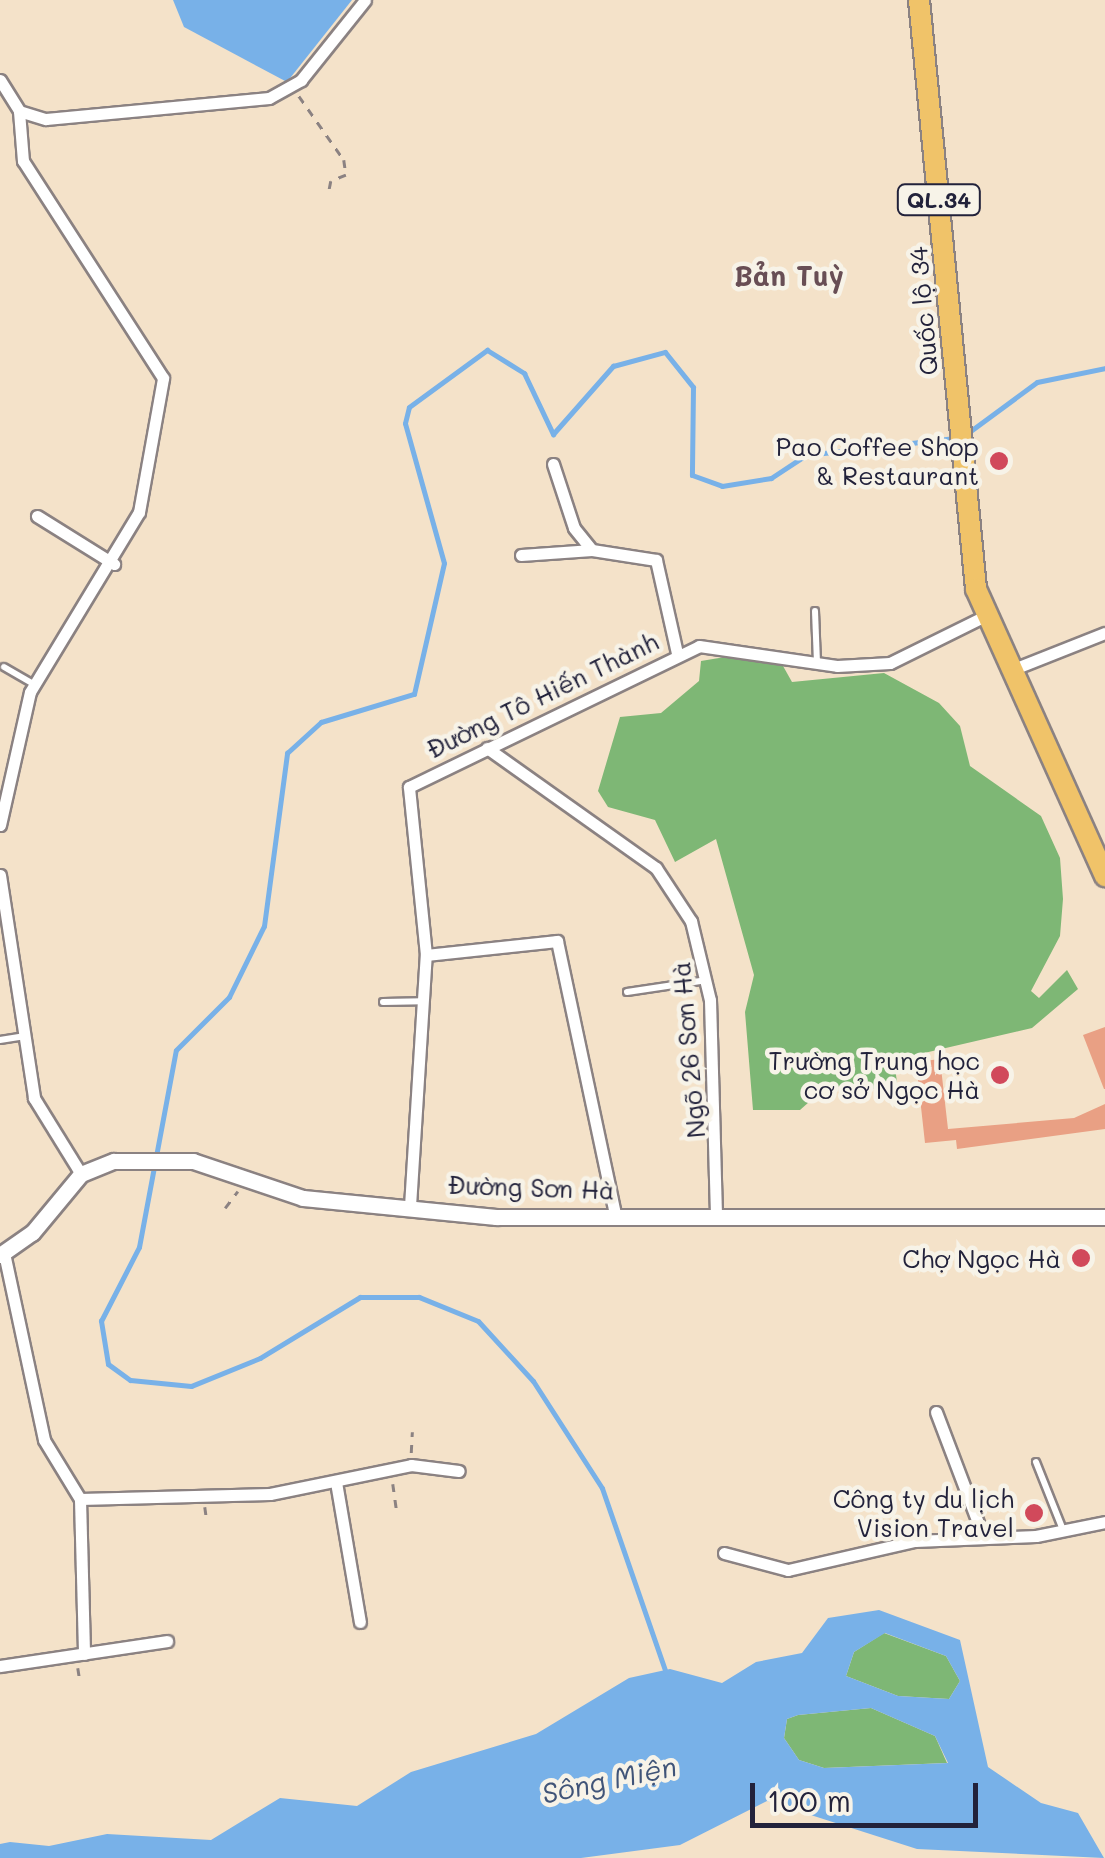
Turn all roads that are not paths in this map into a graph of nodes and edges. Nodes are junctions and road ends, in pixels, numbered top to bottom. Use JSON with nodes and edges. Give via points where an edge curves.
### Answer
{"nodes":[{"id":1,"x":365,"y":0,"type":"edge"},
{"id":2,"x":919,"y":0,"type":"edge"},
{"id":3,"x":0,"y":80,"type":"edge"},
{"id":4,"x":19,"y":111,"type":"junction"},
{"id":5,"x":553,"y":464,"type":"dead end"},
{"id":6,"x":37,"y":516,"type":"dead end"},
{"id":7,"x":592,"y":550,"type":"junction"},
{"id":8,"x":521,"y":556,"type":"dead end"},
{"id":9,"x":114,"y":564,"type":"junction"},
{"id":10,"x":816,"y":611,"type":"dead end"},
{"id":11,"x":983,"y":617,"type":"junction"},
{"id":12,"x":1105,"y":634,"type":"edge"},
{"id":13,"x":678,"y":653,"type":"junction"},
{"id":14,"x":817,"y":662,"type":"junction"},
{"id":15,"x":4,"y":667,"type":"dead end"},
{"id":16,"x":1007,"y":672,"type":"junction"},
{"id":17,"x":34,"y":685,"type":"junction"},
{"id":18,"x":486,"y":748,"type":"junction"},
{"id":19,"x":0,"y":825,"type":"edge"},
{"id":20,"x":0,"y":875,"type":"edge"},
{"id":21,"x":1105,"y":876,"type":"edge"},
{"id":22,"x":3,"y":919,"type":"edge"},
{"id":23,"x":426,"y":955,"type":"junction"},
{"id":24,"x":708,"y":980,"type":"junction"},
{"id":25,"x":627,"y":992,"type":"dead end"},
{"id":26,"x":424,"y":1001,"type":"junction"},
{"id":27,"x":383,"y":1002,"type":"dead end"},
{"id":28,"x":24,"y":1036,"type":"junction"},
{"id":29,"x":0,"y":1040,"type":"edge"},
{"id":30,"x":81,"y":1174,"type":"junction"},
{"id":31,"x":410,"y":1206,"type":"junction"},
{"id":32,"x":716,"y":1212,"type":"junction"},
{"id":33,"x":615,"y":1215,"type":"junction"},
{"id":34,"x":1105,"y":1217,"type":"edge"},
{"id":35,"x":2,"y":1254,"type":"edge"},
{"id":36,"x":936,"y":1412,"type":"dead end"},
{"id":37,"x":1036,"y":1462,"type":"dead end"},
{"id":38,"x":460,"y":1471,"type":"dead end"},
{"id":39,"x":336,"y":1482,"type":"junction"},
{"id":40,"x":80,"y":1499,"type":"junction"},
{"id":41,"x":1105,"y":1522,"type":"edge"},
{"id":42,"x":1064,"y":1531,"type":"junction"},
{"id":43,"x":982,"y":1536,"type":"junction"},
{"id":44,"x":724,"y":1552,"type":"dead end"},
{"id":45,"x":360,"y":1622,"type":"dead end"},
{"id":46,"x":167,"y":1641,"type":"dead end"},
{"id":47,"x":84,"y":1654,"type":"junction"},
{"id":48,"x":0,"y":1666,"type":"edge"}],
"edges":[{"from":1,"to":4,"type":"street","via":[[292,87],[244,103],[54,119]]},
{"from":2,"to":11,"type":"highway","name":"Quốc lộ 34","number":"QL.34","via":[[960,452]]},
{"from":3,"to":4,"type":"street"},
{"from":4,"to":9,"type":"street","via":[[23,161],[164,378],[149,426],[148,485]]},
{"from":5,"to":7,"type":"street","via":[[574,528]]},
{"from":6,"to":9,"type":"street"},
{"from":7,"to":8,"type":"street"},
{"from":7,"to":13,"type":"street","via":[[656,560]]},
{"from":9,"to":17,"type":"street"},
{"from":10,"to":14,"type":"lane"},
{"from":11,"to":14,"type":"street","name":"Đường Tô Hiến Thành","via":[[890,663]]},
{"from":11,"to":16,"type":"highway","number":"QL.34"},
{"from":12,"to":16,"type":"street"},
{"from":13,"to":14,"type":"street","name":"Đường Tô Hiến Thành","via":[[726,644]]},
{"from":13,"to":18,"type":"street","name":"Đường Tô Hiến Thành"},
{"from":15,"to":17,"type":"lane"},
{"from":16,"to":21,"type":"highway","number":"QL.34"},
{"from":17,"to":19,"type":"street","via":[[13,740]]},
{"from":18,"to":23,"type":"street","name":"Đường Tô Hiến Thành","via":[[409,788]]},
{"from":18,"to":24,"type":"street","name":"Ngõ 26 Sơn Hà","via":[[663,874],[700,944]]},
{"from":20,"to":22,"type":"street"},
{"from":22,"to":28,"type":"street"},
{"from":23,"to":26,"type":"street","name":"Đường Tô Hiến Thành"},
{"from":23,"to":33,"type":"street","via":[[557,941]]},
{"from":24,"to":25,"type":"lane"},
{"from":24,"to":32,"type":"street","name":"Ngõ 26 Sơn Hà"},
{"from":26,"to":27,"type":"lane"},
{"from":26,"to":31,"type":"street","name":"Đường Tô Hiến Thành"},
{"from":28,"to":29,"type":"lane"},
{"from":28,"to":30,"type":"street","via":[[41,1117]]},
{"from":30,"to":31,"type":"street","name":"Đường Sơn Hà","via":[[114,1161],[177,1160],[302,1198]]},
{"from":30,"to":35,"type":"street","name":"Đường Sơn Hà"},
{"from":31,"to":33,"type":"street","name":"Đường Sơn Hà"},
{"from":32,"to":33,"type":"street","name":"Đường Sơn Hà"},
{"from":32,"to":34,"type":"street","name":"Đường Sơn Hà"},
{"from":35,"to":40,"type":"street","via":[[44,1440]]},
{"from":36,"to":43,"type":"street"},
{"from":37,"to":42,"type":"lane"},
{"from":38,"to":39,"type":"street","via":[[411,1465]]},
{"from":39,"to":40,"type":"street","via":[[270,1494]]},
{"from":39,"to":45,"type":"street"},
{"from":40,"to":47,"type":"street"},
{"from":41,"to":42,"type":"street"},
{"from":42,"to":43,"type":"street"},
{"from":43,"to":44,"type":"street","via":[[788,1570]]},
{"from":46,"to":47,"type":"street"},
{"from":47,"to":48,"type":"street"}]}
